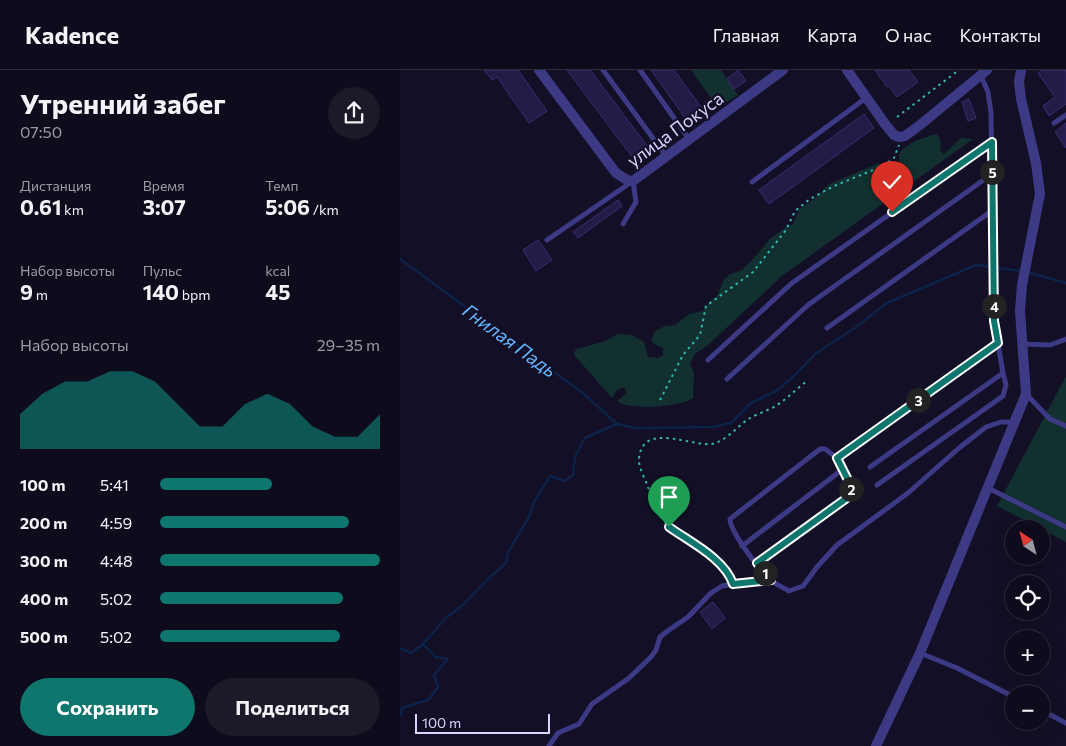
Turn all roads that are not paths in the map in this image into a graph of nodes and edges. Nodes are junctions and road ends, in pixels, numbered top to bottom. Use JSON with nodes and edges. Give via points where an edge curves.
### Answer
{"nodes":[{"id":1,"x":539,"y":70,"type":"edge"},
{"id":2,"x":603,"y":70,"type":"edge"},
{"id":3,"x":640,"y":70,"type":"edge"},
{"id":4,"x":783,"y":70,"type":"edge"},
{"id":5,"x":847,"y":70,"type":"edge"},
{"id":6,"x":1021,"y":70,"type":"edge"},
{"id":7,"x":984,"y":73,"type":"edge"},
{"id":8,"x":867,"y":98,"type":"junction"},
{"id":9,"x":1066,"y":115,"type":"edge"},
{"id":10,"x":1054,"y":123,"type":"dead end"},
{"id":11,"x":689,"y":139,"type":"junction"},
{"id":12,"x":992,"y":142,"type":"junction"},
{"id":13,"x":666,"y":157,"type":"junction"},
{"id":14,"x":992,"y":174,"type":"junction"},
{"id":15,"x":633,"y":181,"type":"junction"},
{"id":16,"x":752,"y":182,"type":"dead end"},
{"id":17,"x":993,"y":210,"type":"junction"},
{"id":18,"x":623,"y":224,"type":"dead end"},
{"id":19,"x":547,"y":240,"type":"dead end"},
{"id":20,"x":827,"y":328,"type":"dead end"},
{"id":21,"x":1066,"y":339,"type":"edge"},
{"id":22,"x":998,"y":343,"type":"junction"},
{"id":23,"x":1022,"y":344,"type":"junction"},
{"id":24,"x":708,"y":360,"type":"dead end"},
{"id":25,"x":1004,"y":373,"type":"junction"},
{"id":26,"x":727,"y":379,"type":"dead end"},
{"id":27,"x":1026,"y":394,"type":"junction"},
{"id":28,"x":1014,"y":422,"type":"junction"},
{"id":29,"x":1066,"y":426,"type":"edge"},
{"id":30,"x":837,"y":458,"type":"junction"},
{"id":31,"x":870,"y":467,"type":"dead end"},
{"id":32,"x":843,"y":469,"type":"junction"},
{"id":33,"x":878,"y":485,"type":"dead end"},
{"id":34,"x":988,"y":488,"type":"junction"},
{"id":35,"x":1066,"y":527,"type":"edge"},
{"id":36,"x":742,"y":546,"type":"junction"},
{"id":37,"x":757,"y":563,"type":"junction"},
{"id":38,"x":771,"y":580,"type":"junction"},
{"id":39,"x":920,"y":653,"type":"junction"},
{"id":40,"x":1005,"y":692,"type":"edge"},
{"id":41,"x":1050,"y":715,"type":"edge"},
{"id":42,"x":1066,"y":723,"type":"edge"},
{"id":43,"x":549,"y":746,"type":"edge"},
{"id":44,"x":876,"y":746,"type":"edge"}],
"edges":[{"from":1,"to":15,"type":"street","name":"улица Покуса","via":[[616,173]]},
{"from":2,"to":13,"type":"lane"},
{"from":3,"to":11,"type":"lane"},
{"from":4,"to":11,"type":"street","name":"улица Покуса"},
{"from":5,"to":8,"type":"street"},
{"from":6,"to":23,"type":"street","via":[[1021,99],[1040,194],[1022,285]]},
{"from":7,"to":8,"type":"street","via":[[905,136],[899,137],[890,131]]},
{"from":7,"to":12,"type":"lane"},
{"from":8,"to":16,"type":"lane"},
{"from":9,"to":10,"type":"lane"},
{"from":11,"to":13,"type":"street","name":"улица Покуса"},
{"from":12,"to":14,"type":"lane"},
{"from":12,"to":24,"type":"lane","via":[[792,283]]},
{"from":13,"to":15,"type":"street","name":"улица Покуса"},
{"from":14,"to":17,"type":"lane"},
{"from":14,"to":26,"type":"lane","via":[[808,305]]},
{"from":15,"to":18,"type":"lane","via":[[636,202]]},
{"from":15,"to":19,"type":"lane"},
{"from":17,"to":20,"type":"lane"},
{"from":17,"to":22,"type":"lane","via":[[994,321]]},
{"from":21,"to":23,"type":"lane","via":[[1050,345]]},
{"from":22,"to":25,"type":"lane"},
{"from":22,"to":30,"type":"lane"},
{"from":23,"to":27,"type":"street"},
{"from":25,"to":31,"type":"lane"},
{"from":25,"to":33,"type":"lane","via":[[1006,386],[1003,396]]},
{"from":27,"to":28,"type":"street"},
{"from":27,"to":29,"type":"lane","via":[[1050,418]]},
{"from":28,"to":34,"type":"street"},
{"from":28,"to":38,"type":"lane","via":[[986,427],[908,493],[837,546],[797,590],[789,591]]},
{"from":30,"to":32,"type":"lane"},
{"from":30,"to":36,"type":"lane","via":[[820,449],[730,519]]},
{"from":32,"to":36,"type":"lane"},
{"from":32,"to":37,"type":"lane","via":[[851,486],[851,495]]},
{"from":34,"to":35,"type":"lane"},
{"from":34,"to":39,"type":"street"},
{"from":36,"to":37,"type":"lane"},
{"from":37,"to":38,"type":"lane"},
{"from":38,"to":43,"type":"lane","via":[[722,586],[711,593],[688,617],[660,638],[651,657],[629,678],[592,704],[579,724],[558,733]]},
{"from":39,"to":40,"type":"lane"},
{"from":39,"to":44,"type":"street"},
{"from":41,"to":42,"type":"lane"}]}
